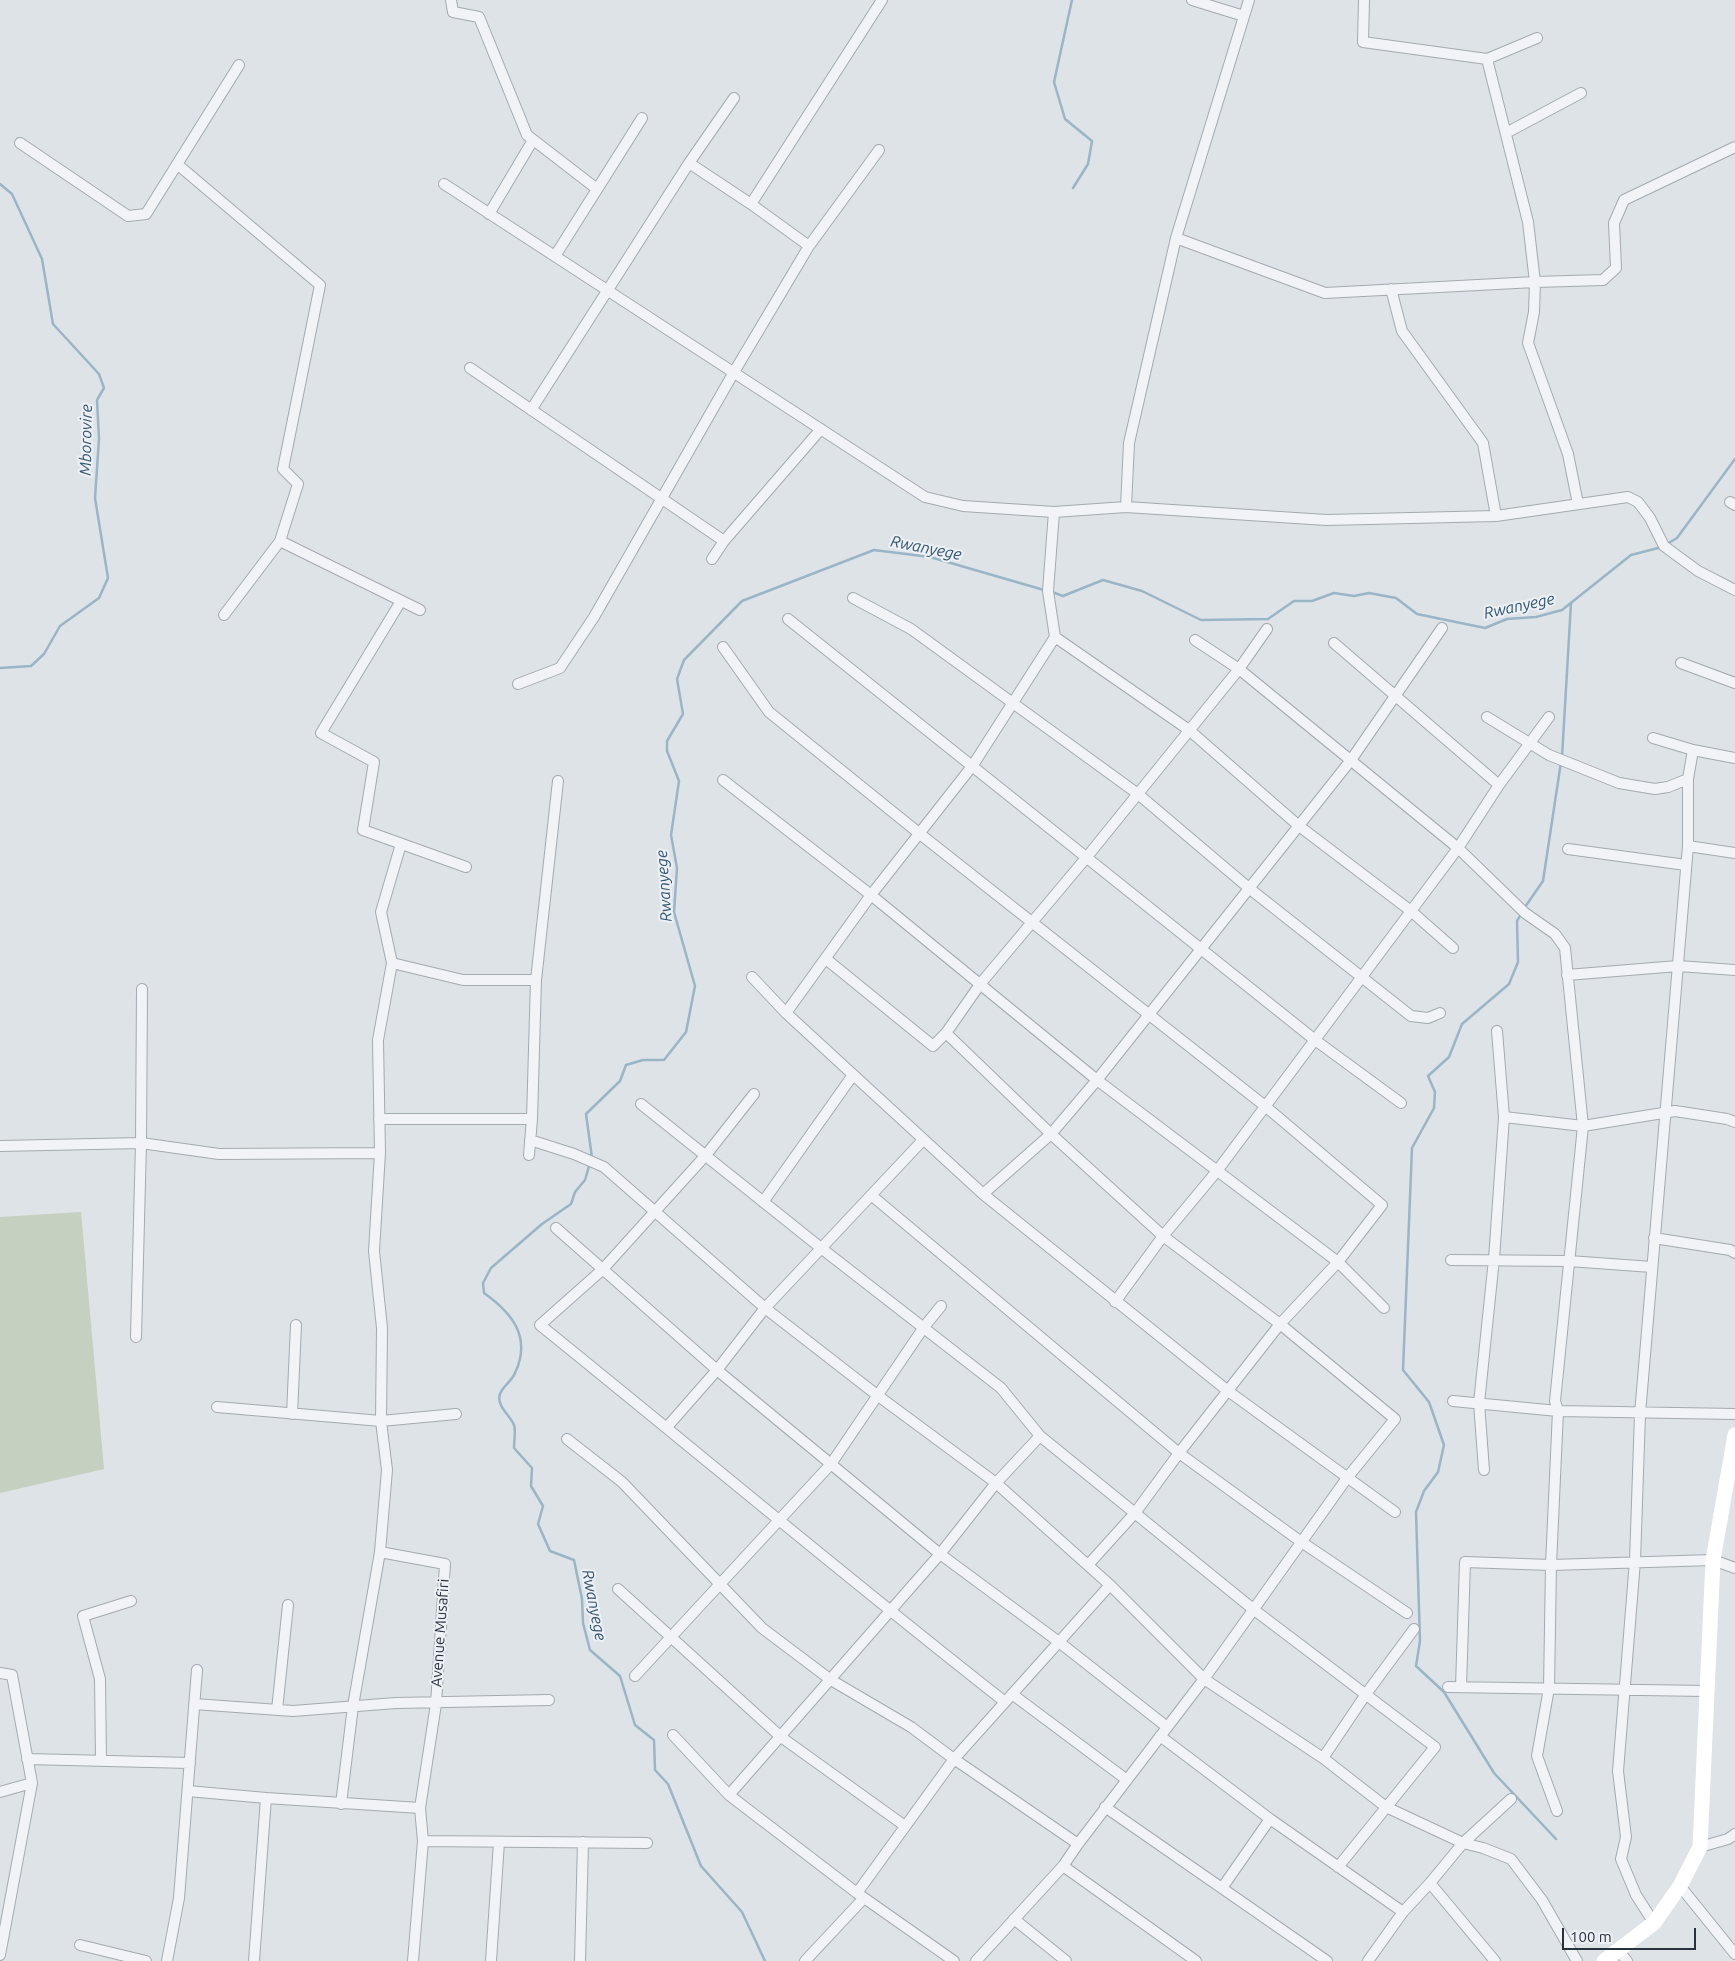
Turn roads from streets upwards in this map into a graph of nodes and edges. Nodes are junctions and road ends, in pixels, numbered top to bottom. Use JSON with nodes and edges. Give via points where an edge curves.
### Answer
{"nodes":[{"id":1,"x":451,"y":0,"type":"edge"},
{"id":2,"x":882,"y":0,"type":"edge"},
{"id":3,"x":1192,"y":0,"type":"edge"},
{"id":4,"x":1249,"y":0,"type":"edge"},
{"id":5,"x":1364,"y":0,"type":"edge"},
{"id":6,"x":1244,"y":16,"type":"junction"},
{"id":7,"x":1537,"y":38,"type":"dead end"},
{"id":8,"x":1487,"y":58,"type":"junction"},
{"id":9,"x":238,"y":65,"type":"dead end"},
{"id":10,"x":1581,"y":93,"type":"dead end"},
{"id":11,"x":734,"y":98,"type":"dead end"},
{"id":12,"x":642,"y":118,"type":"dead end"},
{"id":13,"x":1506,"y":133,"type":"junction"},
{"id":14,"x":532,"y":140,"type":"junction"},
{"id":15,"x":20,"y":143,"type":"dead end"},
{"id":16,"x":1735,"y":147,"type":"edge"},
{"id":17,"x":879,"y":150,"type":"dead end"},
{"id":18,"x":689,"y":163,"type":"junction"},
{"id":19,"x":177,"y":164,"type":"junction"},
{"id":20,"x":444,"y":184,"type":"dead end"},
{"id":21,"x":597,"y":189,"type":"junction"},
{"id":22,"x":751,"y":204,"type":"junction"},
{"id":23,"x":489,"y":214,"type":"junction"},
{"id":24,"x":1176,"y":238,"type":"junction"},
{"id":25,"x":809,"y":246,"type":"junction"},
{"id":26,"x":555,"y":256,"type":"junction"},
{"id":27,"x":1535,"y":282,"type":"junction"},
{"id":28,"x":1391,"y":289,"type":"junction"},
{"id":29,"x":608,"y":291,"type":"junction"},
{"id":30,"x":470,"y":368,"type":"dead end"},
{"id":31,"x":734,"y":372,"type":"junction"},
{"id":32,"x":531,"y":410,"type":"junction"},
{"id":33,"x":821,"y":429,"type":"junction"},
{"id":34,"x":662,"y":498,"type":"junction"},
{"id":35,"x":1578,"y":504,"type":"junction"},
{"id":36,"x":1126,"y":507,"type":"junction"},
{"id":37,"x":1054,"y":512,"type":"junction"},
{"id":38,"x":1496,"y":516,"type":"junction"},
{"id":39,"x":280,"y":541,"type":"junction"},
{"id":40,"x":724,"y":541,"type":"junction"},
{"id":41,"x":712,"y":559,"type":"dead end"},
{"id":42,"x":1735,"y":590,"type":"edge"},
{"id":43,"x":853,"y":598,"type":"dead end"},
{"id":44,"x":401,"y":601,"type":"junction"},
{"id":45,"x":420,"y":610,"type":"dead end"},
{"id":46,"x":224,"y":616,"type":"dead end"},
{"id":47,"x":788,"y":619,"type":"dead end"},
{"id":48,"x":1442,"y":628,"type":"dead end"},
{"id":49,"x":1267,"y":629,"type":"dead end"},
{"id":50,"x":1056,"y":637,"type":"junction"},
{"id":51,"x":1195,"y":640,"type":"dead end"},
{"id":52,"x":1334,"y":643,"type":"dead end"},
{"id":53,"x":723,"y":647,"type":"dead end"},
{"id":54,"x":1681,"y":663,"type":"dead end"},
{"id":55,"x":1239,"y":669,"type":"junction"},
{"id":56,"x":1735,"y":683,"type":"edge"},
{"id":57,"x":518,"y":684,"type":"dead end"},
{"id":58,"x":1395,"y":695,"type":"junction"},
{"id":59,"x":1013,"y":703,"type":"junction"},
{"id":60,"x":1486,"y":717,"type":"dead end"},
{"id":61,"x":1549,"y":717,"type":"dead end"},
{"id":62,"x":1188,"y":730,"type":"junction"},
{"id":63,"x":1653,"y":738,"type":"dead end"},
{"id":64,"x":1529,"y":744,"type":"junction"},
{"id":65,"x":1693,"y":750,"type":"junction"},
{"id":66,"x":1735,"y":758,"type":"edge"},
{"id":67,"x":1351,"y":760,"type":"junction"},
{"id":68,"x":973,"y":766,"type":"junction"},
{"id":69,"x":1688,"y":779,"type":"junction"},
{"id":70,"x":722,"y":780,"type":"dead end"},
{"id":71,"x":558,"y":781,"type":"dead end"},
{"id":72,"x":1499,"y":784,"type":"junction"},
{"id":73,"x":1138,"y":794,"type":"junction"},
{"id":74,"x":1299,"y":826,"type":"junction"},
{"id":75,"x":920,"y":834,"type":"junction"},
{"id":76,"x":401,"y":844,"type":"junction"},
{"id":77,"x":1688,"y":846,"type":"junction"},
{"id":78,"x":1458,"y":848,"type":"junction"},
{"id":79,"x":1568,"y":849,"type":"dead end"},
{"id":80,"x":1735,"y":853,"type":"edge"},
{"id":81,"x":1086,"y":858,"type":"junction"},
{"id":82,"x":1686,"y":865,"type":"junction"},
{"id":83,"x":466,"y":867,"type":"dead end"},
{"id":84,"x":1250,"y":889,"type":"junction"},
{"id":85,"x":871,"y":895,"type":"junction"},
{"id":86,"x":1411,"y":911,"type":"junction"},
{"id":87,"x":1033,"y":922,"type":"junction"},
{"id":88,"x":1454,"y":948,"type":"dead end"},
{"id":89,"x":1202,"y":950,"type":"junction"},
{"id":90,"x":826,"y":959,"type":"junction"},
{"id":91,"x":392,"y":964,"type":"junction"},
{"id":92,"x":1678,"y":966,"type":"junction"},
{"id":93,"x":1735,"y":970,"type":"edge"},
{"id":94,"x":1567,"y":974,"type":"junction"},
{"id":95,"x":1362,"y":975,"type":"junction"},
{"id":96,"x":752,"y":977,"type":"dead end"},
{"id":97,"x":536,"y":980,"type":"junction"},
{"id":98,"x":981,"y":983,"type":"junction"},
{"id":99,"x":142,"y":990,"type":"dead end"},
{"id":100,"x":786,"y":1013,"type":"junction"},
{"id":101,"x":1440,"y":1013,"type":"dead end"},
{"id":102,"x":1150,"y":1014,"type":"junction"},
{"id":103,"x":1497,"y":1031,"type":"dead end"},
{"id":104,"x":946,"y":1033,"type":"junction"},
{"id":105,"x":1315,"y":1040,"type":"junction"},
{"id":106,"x":853,"y":1075,"type":"junction"},
{"id":107,"x":1097,"y":1080,"type":"junction"},
{"id":108,"x":754,"y":1094,"type":"dead end"},
{"id":109,"x":1402,"y":1103,"type":"dead end"},
{"id":110,"x":641,"y":1104,"type":"dead end"},
{"id":111,"x":1264,"y":1106,"type":"junction"},
{"id":112,"x":1665,"y":1113,"type":"junction"},
{"id":113,"x":1504,"y":1117,"type":"junction"},
{"id":114,"x":379,"y":1119,"type":"junction"},
{"id":115,"x":532,"y":1119,"type":"junction"},
{"id":116,"x":1735,"y":1122,"type":"edge"},
{"id":117,"x":1582,"y":1126,"type":"junction"},
{"id":118,"x":1051,"y":1134,"type":"junction"},
{"id":119,"x":530,"y":1140,"type":"junction"},
{"id":120,"x":923,"y":1140,"type":"junction"},
{"id":121,"x":141,"y":1144,"type":"junction"},
{"id":122,"x":0,"y":1146,"type":"edge"},
{"id":123,"x":380,"y":1153,"type":"junction"},
{"id":124,"x":529,"y":1155,"type":"dead end"},
{"id":125,"x":706,"y":1155,"type":"junction"},
{"id":126,"x":1216,"y":1171,"type":"junction"},
{"id":127,"x":983,"y":1194,"type":"junction"},
{"id":128,"x":870,"y":1195,"type":"junction"},
{"id":129,"x":763,"y":1202,"type":"junction"},
{"id":130,"x":655,"y":1212,"type":"junction"},
{"id":131,"x":556,"y":1228,"type":"dead end"},
{"id":132,"x":1163,"y":1236,"type":"junction"},
{"id":133,"x":1654,"y":1238,"type":"junction"},
{"id":134,"x":821,"y":1248,"type":"junction"},
{"id":135,"x":1735,"y":1253,"type":"edge"},
{"id":136,"x":1494,"y":1259,"type":"junction"},
{"id":137,"x":1451,"y":1260,"type":"dead end"},
{"id":138,"x":1569,"y":1261,"type":"junction"},
{"id":139,"x":1338,"y":1262,"type":"junction"},
{"id":140,"x":1652,"y":1267,"type":"junction"},
{"id":141,"x":602,"y":1270,"type":"junction"},
{"id":142,"x":1115,"y":1302,"type":"junction"},
{"id":143,"x":941,"y":1306,"type":"dead end"},
{"id":144,"x":765,"y":1308,"type":"junction"},
{"id":145,"x":1384,"y":1308,"type":"dead end"},
{"id":146,"x":1280,"y":1324,"type":"junction"},
{"id":147,"x":296,"y":1325,"type":"dead end"},
{"id":148,"x":924,"y":1327,"type":"junction"},
{"id":149,"x":136,"y":1337,"type":"dead end"},
{"id":150,"x":717,"y":1370,"type":"junction"},
{"id":151,"x":1228,"y":1391,"type":"junction"},
{"id":152,"x":877,"y":1396,"type":"junction"},
{"id":153,"x":1453,"y":1400,"type":"dead end"},
{"id":154,"x":1479,"y":1403,"type":"junction"},
{"id":155,"x":217,"y":1407,"type":"dead end"},
{"id":156,"x":1558,"y":1411,"type":"junction"},
{"id":157,"x":292,"y":1414,"type":"junction"},
{"id":158,"x":456,"y":1414,"type":"dead end"},
{"id":159,"x":1640,"y":1414,"type":"junction"},
{"id":160,"x":1735,"y":1414,"type":"edge"},
{"id":161,"x":381,"y":1421,"type":"junction"},
{"id":162,"x":667,"y":1427,"type":"junction"},
{"id":163,"x":1735,"y":1435,"type":"edge"},
{"id":164,"x":1040,"y":1436,"type":"junction"},
{"id":165,"x":567,"y":1439,"type":"dead end"},
{"id":166,"x":1179,"y":1453,"type":"junction"},
{"id":167,"x":831,"y":1464,"type":"junction"},
{"id":168,"x":1733,"y":1464,"type":"edge"},
{"id":169,"x":1484,"y":1470,"type":"dead end"},
{"id":170,"x":1347,"y":1478,"type":"junction"},
{"id":171,"x":996,"y":1483,"type":"junction"},
{"id":172,"x":1395,"y":1512,"type":"dead end"},
{"id":173,"x":1135,"y":1513,"type":"junction"},
{"id":174,"x":779,"y":1520,"type":"junction"},
{"id":175,"x":1300,"y":1541,"type":"junction"},
{"id":176,"x":380,"y":1552,"type":"junction"},
{"id":177,"x":940,"y":1554,"type":"junction"},
{"id":178,"x":1713,"y":1560,"type":"junction"},
{"id":179,"x":1635,"y":1561,"type":"junction"},
{"id":180,"x":1551,"y":1564,"type":"junction"},
{"id":181,"x":1088,"y":1566,"type":"junction"},
{"id":182,"x":1735,"y":1568,"type":"edge"},
{"id":183,"x":720,"y":1584,"type":"junction"},
{"id":184,"x":1110,"y":1585,"type":"junction"},
{"id":185,"x":618,"y":1589,"type":"dead end"},
{"id":186,"x":131,"y":1601,"type":"dead end"},
{"id":187,"x":288,"y":1605,"type":"dead end"},
{"id":188,"x":1253,"y":1609,"type":"junction"},
{"id":189,"x":890,"y":1612,"type":"junction"},
{"id":190,"x":1407,"y":1613,"type":"dead end"},
{"id":191,"x":1414,"y":1630,"type":"dead end"},
{"id":192,"x":671,"y":1638,"type":"junction"},
{"id":193,"x":1059,"y":1642,"type":"junction"},
{"id":194,"x":197,"y":1670,"type":"dead end"},
{"id":195,"x":0,"y":1673,"type":"edge"},
{"id":196,"x":635,"y":1676,"type":"dead end"},
{"id":197,"x":1204,"y":1679,"type":"junction"},
{"id":198,"x":831,"y":1680,"type":"junction"},
{"id":199,"x":1448,"y":1687,"type":"dead end"},
{"id":200,"x":1461,"y":1687,"type":"junction"},
{"id":201,"x":1550,"y":1688,"type":"junction"},
{"id":202,"x":1626,"y":1688,"type":"junction"},
{"id":203,"x":1706,"y":1691,"type":"junction"},
{"id":204,"x":1366,"y":1694,"type":"junction"},
{"id":205,"x":1009,"y":1698,"type":"junction"},
{"id":206,"x":549,"y":1700,"type":"dead end"},
{"id":207,"x":194,"y":1704,"type":"junction"},
{"id":208,"x":436,"y":1704,"type":"junction"},
{"id":209,"x":353,"y":1706,"type":"junction"},
{"id":210,"x":277,"y":1710,"type":"junction"},
{"id":211,"x":1167,"y":1727,"type":"junction"},
{"id":212,"x":673,"y":1735,"type":"dead end"},
{"id":213,"x":781,"y":1736,"type":"junction"},
{"id":214,"x":1160,"y":1736,"type":"junction"},
{"id":215,"x":1323,"y":1758,"type":"junction"},
{"id":216,"x":27,"y":1759,"type":"junction"},
{"id":217,"x":954,"y":1759,"type":"junction"},
{"id":218,"x":101,"y":1761,"type":"junction"},
{"id":219,"x":190,"y":1763,"type":"junction"},
{"id":220,"x":1126,"y":1780,"type":"junction"},
{"id":221,"x":32,"y":1784,"type":"junction"},
{"id":222,"x":188,"y":1790,"type":"junction"},
{"id":223,"x":0,"y":1792,"type":"edge"},
{"id":224,"x":729,"y":1796,"type":"junction"},
{"id":225,"x":266,"y":1798,"type":"junction"},
{"id":226,"x":1510,"y":1799,"type":"dead end"},
{"id":227,"x":341,"y":1804,"type":"junction"},
{"id":228,"x":1105,"y":1807,"type":"junction"},
{"id":229,"x":1386,"y":1807,"type":"junction"},
{"id":230,"x":420,"y":1808,"type":"junction"},
{"id":231,"x":1557,"y":1811,"type":"dead end"},
{"id":232,"x":1270,"y":1820,"type":"junction"},
{"id":233,"x":905,"y":1826,"type":"junction"},
{"id":234,"x":1733,"y":1839,"type":"edge"},
{"id":235,"x":423,"y":1841,"type":"junction"},
{"id":236,"x":499,"y":1842,"type":"junction"},
{"id":237,"x":583,"y":1842,"type":"junction"},
{"id":238,"x":647,"y":1842,"type":"dead end"},
{"id":239,"x":1463,"y":1843,"type":"junction"},
{"id":240,"x":1078,"y":1844,"type":"junction"},
{"id":241,"x":1700,"y":1846,"type":"junction"},
{"id":242,"x":1063,"y":1866,"type":"junction"},
{"id":243,"x":1338,"y":1867,"type":"junction"},
{"id":244,"x":1430,"y":1883,"type":"junction"},
{"id":245,"x":1680,"y":1886,"type":"junction"},
{"id":246,"x":1222,"y":1888,"type":"junction"},
{"id":247,"x":860,"y":1895,"type":"junction"},
{"id":248,"x":5,"y":1904,"type":"edge"},
{"id":249,"x":1403,"y":1912,"type":"junction"},
{"id":250,"x":1014,"y":1919,"type":"junction"},
{"id":251,"x":1654,"y":1923,"type":"junction"},
{"id":252,"x":80,"y":1945,"type":"dead end"},
{"id":253,"x":1735,"y":1954,"type":"edge"},
{"id":254,"x":0,"y":1955,"type":"edge"},
{"id":255,"x":1623,"y":1956,"type":"edge"},
{"id":256,"x":146,"y":1961,"type":"edge"},
{"id":257,"x":167,"y":1961,"type":"edge"},
{"id":258,"x":254,"y":1961,"type":"edge"},
{"id":259,"x":413,"y":1961,"type":"edge"},
{"id":260,"x":491,"y":1961,"type":"edge"},
{"id":261,"x":580,"y":1961,"type":"edge"},
{"id":262,"x":804,"y":1961,"type":"edge"},
{"id":263,"x":954,"y":1961,"type":"edge"},
{"id":264,"x":976,"y":1961,"type":"edge"},
{"id":265,"x":1066,"y":1961,"type":"edge"},
{"id":266,"x":1196,"y":1961,"type":"edge"},
{"id":267,"x":1327,"y":1961,"type":"edge"},
{"id":268,"x":1368,"y":1961,"type":"edge"},
{"id":269,"x":1495,"y":1961,"type":"edge"},
{"id":270,"x":1577,"y":1961,"type":"edge"},
{"id":271,"x":1604,"y":1961,"type":"edge"}],
"edges":[{"from":1,"to":14,"type":"street","via":[[453,12],[479,18],[527,135]]},
{"from":2,"to":22,"type":"street"},
{"from":3,"to":6,"type":"street"},
{"from":4,"to":6,"type":"street"},
{"from":5,"to":8,"type":"street","via":[[1363,42]]},
{"from":6,"to":24,"type":"street"},
{"from":7,"to":8,"type":"street"},
{"from":8,"to":13,"type":"street"},
{"from":9,"to":19,"type":"street"},
{"from":10,"to":13,"type":"street"},
{"from":11,"to":18,"type":"street"},
{"from":12,"to":21,"type":"street"},
{"from":13,"to":27,"type":"street","via":[[1528,222]]},
{"from":14,"to":21,"type":"street"},
{"from":14,"to":23,"type":"street"},
{"from":15,"to":19,"type":"street","via":[[128,216],[146,214]]},
{"from":16,"to":27,"type":"street","via":[[1624,200],[1614,223],[1616,268],[1603,280]]},
{"from":17,"to":25,"type":"street"},
{"from":18,"to":22,"type":"street"},
{"from":18,"to":29,"type":"street"},
{"from":19,"to":39,"type":"street","via":[[320,285],[283,469],[298,484]]},
{"from":20,"to":23,"type":"street"},
{"from":21,"to":26,"type":"street"},
{"from":22,"to":25,"type":"street"},
{"from":23,"to":26,"type":"street"},
{"from":24,"to":28,"type":"street","via":[[1325,293]]},
{"from":24,"to":36,"type":"street","via":[[1129,443]]},
{"from":25,"to":31,"type":"street"},
{"from":26,"to":29,"type":"street"},
{"from":27,"to":28,"type":"street"},
{"from":27,"to":35,"type":"street","via":[[1528,343],[1568,454]]},
{"from":28,"to":38,"type":"street","via":[[1402,331],[1483,443]]},
{"from":29,"to":31,"type":"street"},
{"from":29,"to":32,"type":"street"},
{"from":30,"to":32,"type":"street"},
{"from":31,"to":33,"type":"street"},
{"from":31,"to":34,"type":"street"},
{"from":32,"to":34,"type":"street"},
{"from":33,"to":37,"type":"street","via":[[925,496],[963,506]]},
{"from":33,"to":40,"type":"street"},
{"from":34,"to":40,"type":"street"},
{"from":34,"to":57,"type":"street","via":[[560,668]]},
{"from":35,"to":38,"type":"street"},
{"from":35,"to":42,"type":"street","via":[[1628,497],[1638,502],[1664,546],[1698,571]]},
{"from":36,"to":37,"type":"street"},
{"from":36,"to":38,"type":"street","via":[[1326,520]]},
{"from":37,"to":50,"type":"street","via":[[1048,591]]},
{"from":39,"to":44,"type":"street"},
{"from":39,"to":46,"type":"street"},
{"from":40,"to":41,"type":"street"},
{"from":43,"to":59,"type":"street","via":[[911,629]]},
{"from":44,"to":45,"type":"street"},
{"from":44,"to":76,"type":"street","via":[[321,733],[374,762],[363,830]]},
{"from":47,"to":68,"type":"street"},
{"from":48,"to":58,"type":"street"},
{"from":49,"to":55,"type":"street"},
{"from":50,"to":59,"type":"street"},
{"from":50,"to":62,"type":"street"},
{"from":51,"to":55,"type":"street"},
{"from":52,"to":58,"type":"street"},
{"from":53,"to":75,"type":"street","via":[[769,712]]},
{"from":54,"to":56,"type":"street"},
{"from":55,"to":62,"type":"street"},
{"from":55,"to":67,"type":"street"},
{"from":58,"to":67,"type":"street"},
{"from":58,"to":72,"type":"street"},
{"from":59,"to":68,"type":"street"},
{"from":59,"to":73,"type":"street"},
{"from":60,"to":64,"type":"street"},
{"from":61,"to":64,"type":"street"},
{"from":62,"to":73,"type":"street"},
{"from":62,"to":74,"type":"street"},
{"from":63,"to":65,"type":"street"},
{"from":64,"to":69,"type":"street","via":[[1619,783],[1655,789]]},
{"from":64,"to":72,"type":"street"},
{"from":65,"to":66,"type":"street"},
{"from":65,"to":69,"type":"street"},
{"from":67,"to":74,"type":"street"},
{"from":67,"to":78,"type":"street"},
{"from":68,"to":75,"type":"street"},
{"from":68,"to":81,"type":"street"},
{"from":69,"to":77,"type":"street"},
{"from":70,"to":85,"type":"street"},
{"from":71,"to":97,"type":"street"},
{"from":72,"to":78,"type":"street"},
{"from":73,"to":81,"type":"street"},
{"from":73,"to":84,"type":"street"},
{"from":74,"to":84,"type":"street"},
{"from":74,"to":86,"type":"street"},
{"from":75,"to":85,"type":"street"},
{"from":75,"to":87,"type":"street"},
{"from":76,"to":83,"type":"street"},
{"from":76,"to":91,"type":"street","via":[[381,912]]},
{"from":77,"to":80,"type":"street"},
{"from":77,"to":82,"type":"street"},
{"from":78,"to":86,"type":"street"},
{"from":78,"to":94,"type":"street","via":[[1523,910],[1555,934],[1565,948]]},
{"from":79,"to":82,"type":"street"},
{"from":81,"to":87,"type":"street"},
{"from":81,"to":89,"type":"street"},
{"from":82,"to":92,"type":"street"},
{"from":84,"to":89,"type":"street"},
{"from":84,"to":95,"type":"street"},
{"from":85,"to":90,"type":"street"},
{"from":85,"to":98,"type":"street"},
{"from":86,"to":88,"type":"street"},
{"from":86,"to":95,"type":"street"},
{"from":87,"to":98,"type":"street"},
{"from":87,"to":102,"type":"street"},
{"from":89,"to":102,"type":"street"},
{"from":89,"to":105,"type":"street"},
{"from":90,"to":100,"type":"street"},
{"from":90,"to":104,"type":"street","via":[[933,1046]]},
{"from":91,"to":97,"type":"street","via":[[463,980]]},
{"from":91,"to":114,"type":"street","via":[[378,1040]]},
{"from":92,"to":93,"type":"street"},
{"from":92,"to":94,"type":"street"},
{"from":92,"to":112,"type":"street"},
{"from":94,"to":117,"type":"street"},
{"from":95,"to":101,"type":"street","via":[[1412,1016],[1428,1018]]},
{"from":95,"to":105,"type":"street"},
{"from":96,"to":100,"type":"street"},
{"from":97,"to":115,"type":"street"},
{"from":98,"to":104,"type":"street"},
{"from":98,"to":107,"type":"street"},
{"from":99,"to":121,"type":"street"},
{"from":100,"to":106,"type":"street"},
{"from":102,"to":107,"type":"street"},
{"from":102,"to":111,"type":"street"},
{"from":103,"to":113,"type":"street"},
{"from":104,"to":118,"type":"street"},
{"from":105,"to":109,"type":"street"},
{"from":105,"to":111,"type":"street"},
{"from":106,"to":120,"type":"street"},
{"from":106,"to":129,"type":"street"},
{"from":107,"to":118,"type":"street"},
{"from":107,"to":126,"type":"street"},
{"from":108,"to":125,"type":"street"},
{"from":110,"to":125,"type":"street"},
{"from":111,"to":126,"type":"street"},
{"from":111,"to":139,"type":"street","via":[[1382,1205]]},
{"from":112,"to":116,"type":"street","via":[[1676,1111]]},
{"from":112,"to":117,"type":"street"},
{"from":112,"to":133,"type":"street"},
{"from":113,"to":117,"type":"street"},
{"from":113,"to":136,"type":"street"},
{"from":114,"to":115,"type":"street"},
{"from":114,"to":123,"type":"street"},
{"from":115,"to":119,"type":"street"},
{"from":117,"to":138,"type":"street"},
{"from":118,"to":127,"type":"street"},
{"from":118,"to":132,"type":"street"},
{"from":119,"to":124,"type":"street"},
{"from":119,"to":130,"type":"street","via":[[604,1167]]},
{"from":120,"to":127,"type":"street"},
{"from":120,"to":128,"type":"street"},
{"from":121,"to":122,"type":"street"},
{"from":121,"to":123,"type":"street","via":[[219,1154]]},
{"from":121,"to":149,"type":"street"},
{"from":123,"to":161,"type":"street","via":[[374,1251],[382,1328]]},
{"from":125,"to":129,"type":"street"},
{"from":125,"to":130,"type":"street"},
{"from":126,"to":132,"type":"street"},
{"from":126,"to":139,"type":"street"},
{"from":127,"to":142,"type":"street"},
{"from":128,"to":134,"type":"street"},
{"from":128,"to":166,"type":"street"},
{"from":129,"to":134,"type":"street"},
{"from":130,"to":141,"type":"street"},
{"from":130,"to":144,"type":"street"},
{"from":131,"to":141,"type":"street"},
{"from":132,"to":142,"type":"street"},
{"from":132,"to":146,"type":"street"},
{"from":133,"to":135,"type":"street"},
{"from":133,"to":140,"type":"street"},
{"from":134,"to":144,"type":"street"},
{"from":134,"to":148,"type":"street"},
{"from":136,"to":137,"type":"street"},
{"from":136,"to":138,"type":"street"},
{"from":136,"to":154,"type":"street"},
{"from":138,"to":140,"type":"street"},
{"from":138,"to":156,"type":"street","via":[[1555,1401]]},
{"from":139,"to":145,"type":"street"},
{"from":139,"to":146,"type":"street"},
{"from":140,"to":159,"type":"street"},
{"from":141,"to":150,"type":"street"},
{"from":141,"to":162,"type":"street","via":[[540,1325]]},
{"from":142,"to":151,"type":"street"},
{"from":143,"to":148,"type":"street"},
{"from":144,"to":150,"type":"street"},
{"from":144,"to":152,"type":"street"},
{"from":146,"to":151,"type":"street"},
{"from":146,"to":170,"type":"street","via":[[1395,1419]]},
{"from":147,"to":157,"type":"street"},
{"from":148,"to":152,"type":"street"},
{"from":148,"to":164,"type":"street","via":[[1001,1388]]},
{"from":150,"to":162,"type":"street"},
{"from":150,"to":167,"type":"street"},
{"from":151,"to":166,"type":"street"},
{"from":151,"to":170,"type":"street"},
{"from":152,"to":167,"type":"street"},
{"from":152,"to":171,"type":"street"},
{"from":153,"to":154,"type":"street"},
{"from":154,"to":156,"type":"street"},
{"from":154,"to":169,"type":"street"},
{"from":155,"to":157,"type":"street"},
{"from":156,"to":159,"type":"street"},
{"from":156,"to":180,"type":"street"},
{"from":157,"to":161,"type":"street"},
{"from":158,"to":161,"type":"street"},
{"from":159,"to":160,"type":"street"},
{"from":159,"to":179,"type":"street"},
{"from":161,"to":176,"type":"street","via":[[387,1470]]},
{"from":162,"to":174,"type":"street"},
{"from":163,"to":168,"type":"street"},
{"from":164,"to":171,"type":"street"},
{"from":164,"to":173,"type":"street"},
{"from":165,"to":183,"type":"street","via":[[622,1482]]},
{"from":166,"to":173,"type":"street"},
{"from":166,"to":175,"type":"street"},
{"from":167,"to":174,"type":"street"},
{"from":167,"to":177,"type":"street"},
{"from":168,"to":178,"type":"street"},
{"from":170,"to":172,"type":"street"},
{"from":170,"to":175,"type":"street"},
{"from":171,"to":177,"type":"street"},
{"from":171,"to":181,"type":"street"},
{"from":173,"to":181,"type":"street"},
{"from":173,"to":188,"type":"street"},
{"from":174,"to":183,"type":"street"},
{"from":174,"to":189,"type":"street"},
{"from":175,"to":188,"type":"street"},
{"from":175,"to":190,"type":"street"},
{"from":176,"to":208,"type":"street","name":"Avenue Musafiri","via":[[445,1564]]},
{"from":176,"to":209,"type":"street"},
{"from":177,"to":189,"type":"street"},
{"from":177,"to":193,"type":"street"},
{"from":178,"to":179,"type":"street"},
{"from":178,"to":182,"type":"street"},
{"from":178,"to":203,"type":"street"},
{"from":179,"to":180,"type":"street"},
{"from":179,"to":202,"type":"street"},
{"from":180,"to":200,"type":"street","via":[[1465,1562]]},
{"from":180,"to":201,"type":"street"},
{"from":181,"to":184,"type":"street"},
{"from":183,"to":192,"type":"street"},
{"from":183,"to":198,"type":"street","via":[[762,1628]]},
{"from":184,"to":193,"type":"street"},
{"from":184,"to":197,"type":"street"},
{"from":185,"to":192,"type":"street"},
{"from":186,"to":218,"type":"street","via":[[83,1616],[100,1679]]},
{"from":187,"to":210,"type":"street"},
{"from":188,"to":197,"type":"street"},
{"from":188,"to":204,"type":"street"},
{"from":189,"to":198,"type":"street"},
{"from":189,"to":205,"type":"street"},
{"from":191,"to":204,"type":"street"},
{"from":192,"to":196,"type":"street"},
{"from":192,"to":213,"type":"street"},
{"from":193,"to":205,"type":"street"},
{"from":193,"to":211,"type":"street"},
{"from":194,"to":207,"type":"street"},
{"from":195,"to":216,"type":"street","via":[[12,1675]]},
{"from":197,"to":211,"type":"street"},
{"from":197,"to":215,"type":"street"},
{"from":198,"to":213,"type":"street"},
{"from":198,"to":217,"type":"street","via":[[911,1727]]},
{"from":199,"to":200,"type":"street"},
{"from":200,"to":201,"type":"street"},
{"from":201,"to":202,"type":"street"},
{"from":201,"to":231,"type":"street","via":[[1537,1756]]},
{"from":202,"to":203,"type":"street"},
{"from":202,"to":251,"type":"street","via":[[1618,1771],[1626,1837],[1621,1860],[1636,1895]]},
{"from":203,"to":241,"type":"street"},
{"from":204,"to":215,"type":"street"},
{"from":204,"to":229,"type":"street","via":[[1435,1746]]},
{"from":205,"to":217,"type":"street"},
{"from":205,"to":220,"type":"street"},
{"from":206,"to":208,"type":"street"},
{"from":207,"to":210,"type":"street"},
{"from":207,"to":219,"type":"street"},
{"from":208,"to":209,"type":"street"},
{"from":208,"to":230,"type":"street","name":"Avenue Musafiri"},
{"from":209,"to":210,"type":"street"},
{"from":209,"to":227,"type":"street"},
{"from":211,"to":214,"type":"street"},
{"from":212,"to":224,"type":"street"},
{"from":213,"to":224,"type":"street"},
{"from":213,"to":233,"type":"street"},
{"from":214,"to":220,"type":"street"},
{"from":214,"to":232,"type":"street"},
{"from":215,"to":229,"type":"street"},
{"from":216,"to":218,"type":"street"},
{"from":216,"to":221,"type":"street"},
{"from":217,"to":233,"type":"street"},
{"from":217,"to":240,"type":"street"},
{"from":218,"to":219,"type":"street"},
{"from":219,"to":222,"type":"street"},
{"from":220,"to":228,"type":"street"},
{"from":221,"to":223,"type":"street"},
{"from":221,"to":248,"type":"street"},
{"from":222,"to":225,"type":"street"},
{"from":222,"to":257,"type":"street","via":[[179,1898]]},
{"from":224,"to":247,"type":"street"},
{"from":225,"to":227,"type":"street"},
{"from":225,"to":258,"type":"street"},
{"from":226,"to":239,"type":"street"},
{"from":227,"to":230,"type":"street"},
{"from":228,"to":240,"type":"street"},
{"from":228,"to":246,"type":"street"},
{"from":229,"to":239,"type":"street"},
{"from":229,"to":243,"type":"street"},
{"from":230,"to":235,"type":"street","name":"Avenue Musafiri"},
{"from":232,"to":243,"type":"street"},
{"from":232,"to":246,"type":"street"},
{"from":233,"to":247,"type":"street"},
{"from":234,"to":241,"type":"street"},
{"from":235,"to":236,"type":"street"},
{"from":235,"to":259,"type":"street","name":"Avenue Musafiri"},
{"from":236,"to":237,"type":"street"},
{"from":236,"to":260,"type":"street"},
{"from":237,"to":238,"type":"street"},
{"from":237,"to":261,"type":"street"},
{"from":239,"to":244,"type":"street"},
{"from":239,"to":270,"type":"street","via":[[1511,1859],[1542,1900]]},
{"from":240,"to":242,"type":"street"},
{"from":241,"to":245,"type":"street"},
{"from":242,"to":250,"type":"street"},
{"from":242,"to":266,"type":"street"},
{"from":243,"to":249,"type":"street"},
{"from":244,"to":249,"type":"street"},
{"from":244,"to":269,"type":"street"},
{"from":245,"to":251,"type":"street"},
{"from":245,"to":253,"type":"street"},
{"from":246,"to":267,"type":"street"},
{"from":247,"to":262,"type":"street"},
{"from":247,"to":263,"type":"street"},
{"from":248,"to":254,"type":"street"},
{"from":249,"to":268,"type":"street"},
{"from":250,"to":264,"type":"street"},
{"from":250,"to":265,"type":"street"},
{"from":251,"to":255,"type":"street"},
{"from":252,"to":256,"type":"street"},
{"from":255,"to":271,"type":"street"}]}
